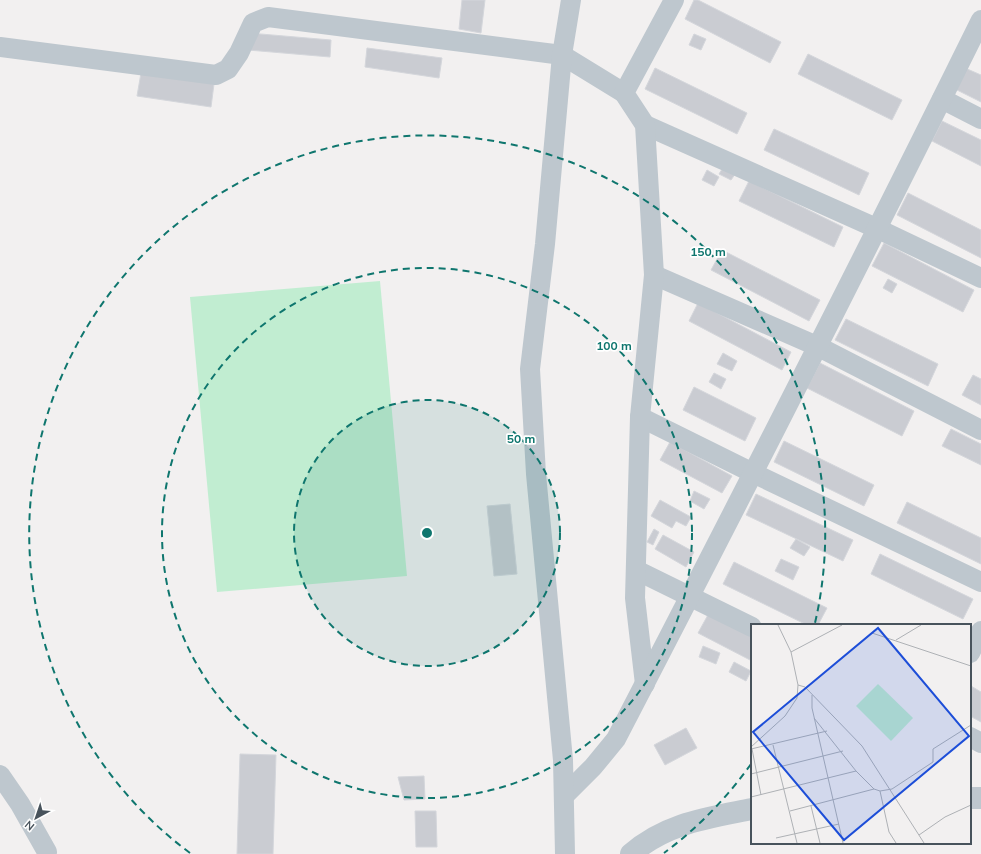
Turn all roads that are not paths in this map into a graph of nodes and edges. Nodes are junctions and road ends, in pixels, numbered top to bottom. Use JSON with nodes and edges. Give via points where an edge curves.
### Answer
{"nodes":[{"id":1,"x":571,"y":0,"type":"edge"},
{"id":2,"x":674,"y":0,"type":"edge"},
{"id":3,"x":981,"y":20,"type":"edge"},
{"id":4,"x":0,"y":47,"type":"edge"},
{"id":5,"x":562,"y":55,"type":"junction"},
{"id":6,"x":624,"y":93,"type":"junction"},
{"id":7,"x":942,"y":100,"type":"junction"},
{"id":8,"x":981,"y":119,"type":"edge"},
{"id":9,"x":645,"y":125,"type":"junction"},
{"id":10,"x":876,"y":228,"type":"junction"},
{"id":11,"x":654,"y":275,"type":"junction"},
{"id":12,"x":981,"y":278,"type":"edge"},
{"id":13,"x":818,"y":347,"type":"junction"},
{"id":14,"x":640,"y":417,"type":"junction"},
{"id":15,"x":981,"y":430,"type":"edge"},
{"id":16,"x":753,"y":473,"type":"junction"},
{"id":17,"x":636,"y":570,"type":"junction"},
{"id":18,"x":981,"y":582,"type":"edge"},
{"id":19,"x":691,"y":596,"type":"junction"},
{"id":20,"x":751,"y":626,"type":"edge"},
{"id":21,"x":981,"y":631,"type":"edge"},
{"id":22,"x":971,"y":651,"type":"edge"},
{"id":23,"x":645,"y":684,"type":"junction"},
{"id":24,"x":971,"y":738,"type":"edge"},
{"id":25,"x":981,"y":743,"type":"edge"},
{"id":26,"x":0,"y":775,"type":"edge"},
{"id":27,"x":564,"y":796,"type":"junction"},
{"id":28,"x":751,"y":809,"type":"edge"},
{"id":29,"x":47,"y":852,"type":"dead end"},
{"id":30,"x":565,"y":854,"type":"edge"},
{"id":31,"x":631,"y":854,"type":"edge"}],
"edges":[{"from":1,"to":5,"type":"street"},
{"from":2,"to":6,"type":"street"},
{"from":3,"to":7,"type":"street"},
{"from":4,"to":5,"type":"street","via":[[216,75],[228,69],[253,23],[268,17]]},
{"from":5,"to":6,"type":"street"},
{"from":5,"to":27,"type":"street","via":[[545,244],[530,369],[536,474],[564,760]]},
{"from":6,"to":9,"type":"street"},
{"from":7,"to":8,"type":"street"},
{"from":7,"to":10,"type":"street"},
{"from":9,"to":10,"type":"street"},
{"from":9,"to":11,"type":"street"},
{"from":10,"to":12,"type":"street"},
{"from":10,"to":13,"type":"street"},
{"from":11,"to":13,"type":"street"},
{"from":11,"to":14,"type":"street"},
{"from":13,"to":15,"type":"street"},
{"from":13,"to":16,"type":"street"},
{"from":14,"to":16,"type":"street"},
{"from":14,"to":17,"type":"street"},
{"from":16,"to":18,"type":"street"},
{"from":16,"to":19,"type":"street"},
{"from":17,"to":19,"type":"street"},
{"from":17,"to":23,"type":"street","via":[[635,598]]},
{"from":19,"to":20,"type":"street"},
{"from":19,"to":23,"type":"street"},
{"from":21,"to":22,"type":"street"},
{"from":23,"to":27,"type":"street","via":[[616,739]]},
{"from":24,"to":25,"type":"street"},
{"from":26,"to":29,"type":"street"},
{"from":27,"to":30,"type":"street"},
{"from":28,"to":31,"type":"street","via":[[683,824],[645,842]]}]}
